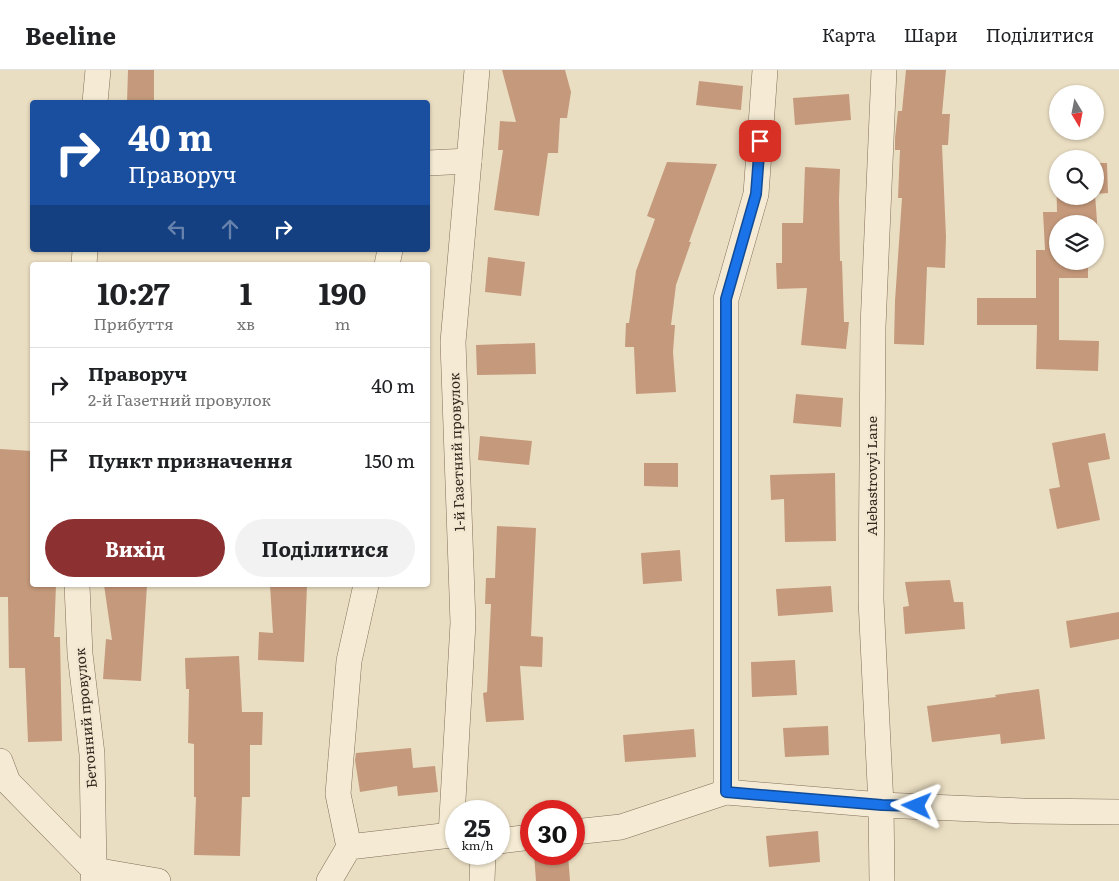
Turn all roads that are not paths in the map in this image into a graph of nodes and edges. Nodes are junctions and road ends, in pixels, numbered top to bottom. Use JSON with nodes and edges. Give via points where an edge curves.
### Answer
{"nodes":[{"id":1,"x":98,"y":70,"type":"edge"},
{"id":2,"x":477,"y":70,"type":"edge"},
{"id":3,"x":765,"y":70,"type":"edge"},
{"id":4,"x":884,"y":70,"type":"edge"},
{"id":5,"x":95,"y":100,"type":"edge"},
{"id":6,"x":469,"y":161,"type":"junction"},
{"id":7,"x":430,"y":163,"type":"edge"},
{"id":8,"x":77,"y":587,"type":"edge"},
{"id":9,"x":366,"y":587,"type":"edge"},
{"id":10,"x":0,"y":761,"type":"edge"},
{"id":11,"x":726,"y":792,"type":"junction"},
{"id":12,"x":456,"y":800,"type":"edge"},
{"id":13,"x":882,"y":805,"type":"junction"},
{"id":14,"x":1119,"y":812,"type":"edge"},
{"id":15,"x":585,"y":831,"type":"edge"},
{"id":16,"x":445,"y":837,"type":"edge"},
{"id":17,"x":349,"y":847,"type":"junction"},
{"id":18,"x":483,"y":865,"type":"edge"},
{"id":19,"x":94,"y":876,"type":"edge"},
{"id":20,"x":158,"y":881,"type":"edge"},
{"id":21,"x":329,"y":881,"type":"edge"},
{"id":22,"x":482,"y":881,"type":"edge"},
{"id":23,"x":882,"y":881,"type":"edge"}],
"edges":[{"from":1,"to":5,"type":"street"},
{"from":2,"to":6,"type":"street","name":"1-й Газетний провулок"},
{"from":3,"to":11,"type":"street","via":[[756,194],[726,299]]},
{"from":4,"to":13,"type":"street","name":"Alebastrovyi Lane","via":[[873,327],[871,590]]},
{"from":6,"to":7,"type":"street"},
{"from":6,"to":12,"type":"street","name":"1-й Газетний провулок","via":[[453,342],[463,623]]},
{"from":8,"to":19,"type":"street","name":"Бетонний провулок","via":[[80,654],[92,754]]},
{"from":9,"to":17,"type":"street","via":[[349,661],[338,794]]},
{"from":10,"to":19,"type":"street","via":[[8,782]]},
{"from":11,"to":13,"type":"street"},
{"from":11,"to":15,"type":"street","via":[[621,827]]},
{"from":13,"to":14,"type":"street"},
{"from":13,"to":23,"type":"street","name":"Alebastrovyi Lane"},
{"from":16,"to":17,"type":"street"},
{"from":17,"to":21,"type":"street"},
{"from":18,"to":22,"type":"street"},
{"from":19,"to":20,"type":"street"}]}
